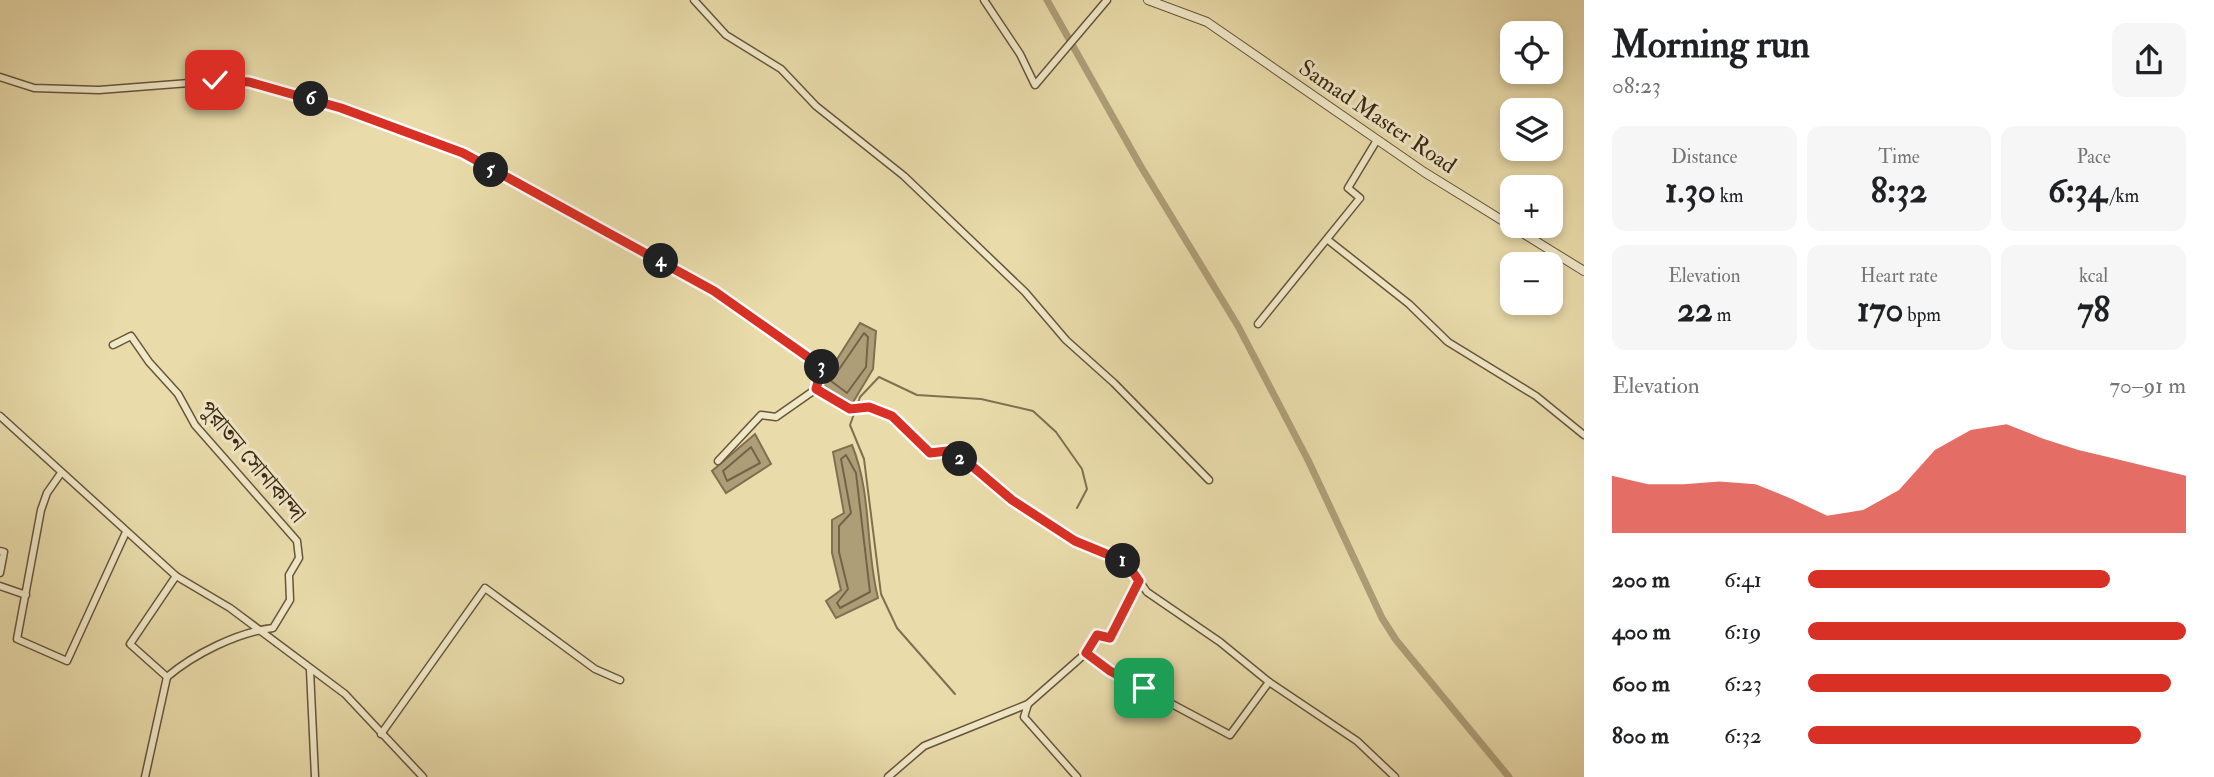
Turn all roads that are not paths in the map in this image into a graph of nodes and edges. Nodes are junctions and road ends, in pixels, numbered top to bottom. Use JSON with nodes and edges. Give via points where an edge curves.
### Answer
{"nodes":[{"id":1,"x":694,"y":0,"type":"edge"},
{"id":2,"x":984,"y":0,"type":"edge"},
{"id":3,"x":1107,"y":0,"type":"edge"},
{"id":4,"x":1148,"y":0,"type":"edge"},
{"id":5,"x":0,"y":77,"type":"edge"},
{"id":6,"x":1377,"y":140,"type":"junction"},
{"id":7,"x":1328,"y":240,"type":"junction"},
{"id":8,"x":1584,"y":271,"type":"edge"},
{"id":9,"x":1258,"y":324,"type":"dead end"},
{"id":10,"x":113,"y":345,"type":"dead end"},
{"id":11,"x":816,"y":389,"type":"junction"},
{"id":12,"x":0,"y":416,"type":"edge"},
{"id":13,"x":1584,"y":435,"type":"edge"},
{"id":14,"x":718,"y":461,"type":"dead end"},
{"id":15,"x":61,"y":473,"type":"junction"},
{"id":16,"x":1209,"y":480,"type":"dead end"},
{"id":17,"x":126,"y":532,"type":"junction"},
{"id":18,"x":0,"y":551,"type":"edge"},
{"id":19,"x":0,"y":573,"type":"edge"},
{"id":20,"x":176,"y":576,"type":"junction"},
{"id":21,"x":1139,"y":581,"type":"junction"},
{"id":22,"x":0,"y":586,"type":"edge"},
{"id":23,"x":26,"y":595,"type":"junction"},
{"id":24,"x":257,"y":630,"type":"junction"},
{"id":25,"x":1086,"y":653,"type":"junction"},
{"id":26,"x":310,"y":670,"type":"junction"},
{"id":27,"x":167,"y":677,"type":"junction"},
{"id":28,"x":620,"y":680,"type":"dead end"},
{"id":29,"x":1269,"y":682,"type":"junction"},
{"id":30,"x":1028,"y":704,"type":"junction"},
{"id":31,"x":381,"y":734,"type":"junction"},
{"id":32,"x":145,"y":777,"type":"edge"},
{"id":33,"x":315,"y":777,"type":"edge"},
{"id":34,"x":423,"y":777,"type":"edge"},
{"id":35,"x":888,"y":777,"type":"edge"},
{"id":36,"x":1076,"y":777,"type":"edge"},
{"id":37,"x":1395,"y":777,"type":"edge"}],
"edges":[{"from":1,"to":16,"type":"street","via":[[726,35],[781,69],[816,106],[904,176]]},
{"from":2,"to":3,"type":"street","via":[[1035,85]]},
{"from":4,"to":6,"type":"street","name":"Samad Master Road","via":[[1207,22]]},
{"from":5,"to":11,"type":"street","via":[[34,88],[99,90],[215,80],[249,82],[433,141],[463,153],[714,291],[822,367]]},
{"from":6,"to":7,"type":"street","via":[[1349,188],[1360,198]]},
{"from":6,"to":8,"type":"street","name":"Samad Master Road"},
{"from":7,"to":9,"type":"street"},
{"from":7,"to":13,"type":"street","via":[[1409,304],[1448,342],[1536,396]]},
{"from":10,"to":24,"type":"street","name":"পুরাতন সোনাকান্দা","via":[[131,336],[178,394],[195,425],[297,541],[299,558],[289,575],[290,600],[273,628]]},
{"from":11,"to":14,"type":"street","via":[[776,417],[761,415]]},
{"from":11,"to":21,"type":"street","via":[[850,409],[869,407],[892,416],[930,453],[947,451],[972,466],[1012,500],[1075,541],[1126,562]]},
{"from":12,"to":15,"type":"street"},
{"from":15,"to":17,"type":"street"},
{"from":15,"to":23,"type":"street","via":[[41,510]]},
{"from":17,"to":20,"type":"street"},
{"from":17,"to":23,"type":"street","via":[[67,661],[17,639]]},
{"from":18,"to":19,"type":"street","via":[[4,552]]},
{"from":20,"to":24,"type":"street"},
{"from":20,"to":27,"type":"street","via":[[130,644]]},
{"from":21,"to":25,"type":"street","via":[[1110,638],[1097,635]]},
{"from":21,"to":29,"type":"street","via":[[1147,593]]},
{"from":22,"to":23,"type":"street"},
{"from":24,"to":26,"type":"street"},
{"from":24,"to":27,"type":"street","name":"পুরাতন সোনাকান্দা","via":[[195,658]]},
{"from":25,"to":29,"type":"street","via":[[1110,671],[1230,735]]},
{"from":25,"to":30,"type":"street"},
{"from":26,"to":31,"type":"street","via":[[345,694]]},
{"from":26,"to":33,"type":"street"},
{"from":27,"to":32,"type":"street"},
{"from":28,"to":31,"type":"street","via":[[595,669],[485,588]]},
{"from":29,"to":37,"type":"street","via":[[1357,741]]},
{"from":30,"to":35,"type":"street","via":[[924,746]]},
{"from":30,"to":36,"type":"street","via":[[1024,717]]},
{"from":31,"to":34,"type":"street"}]}
